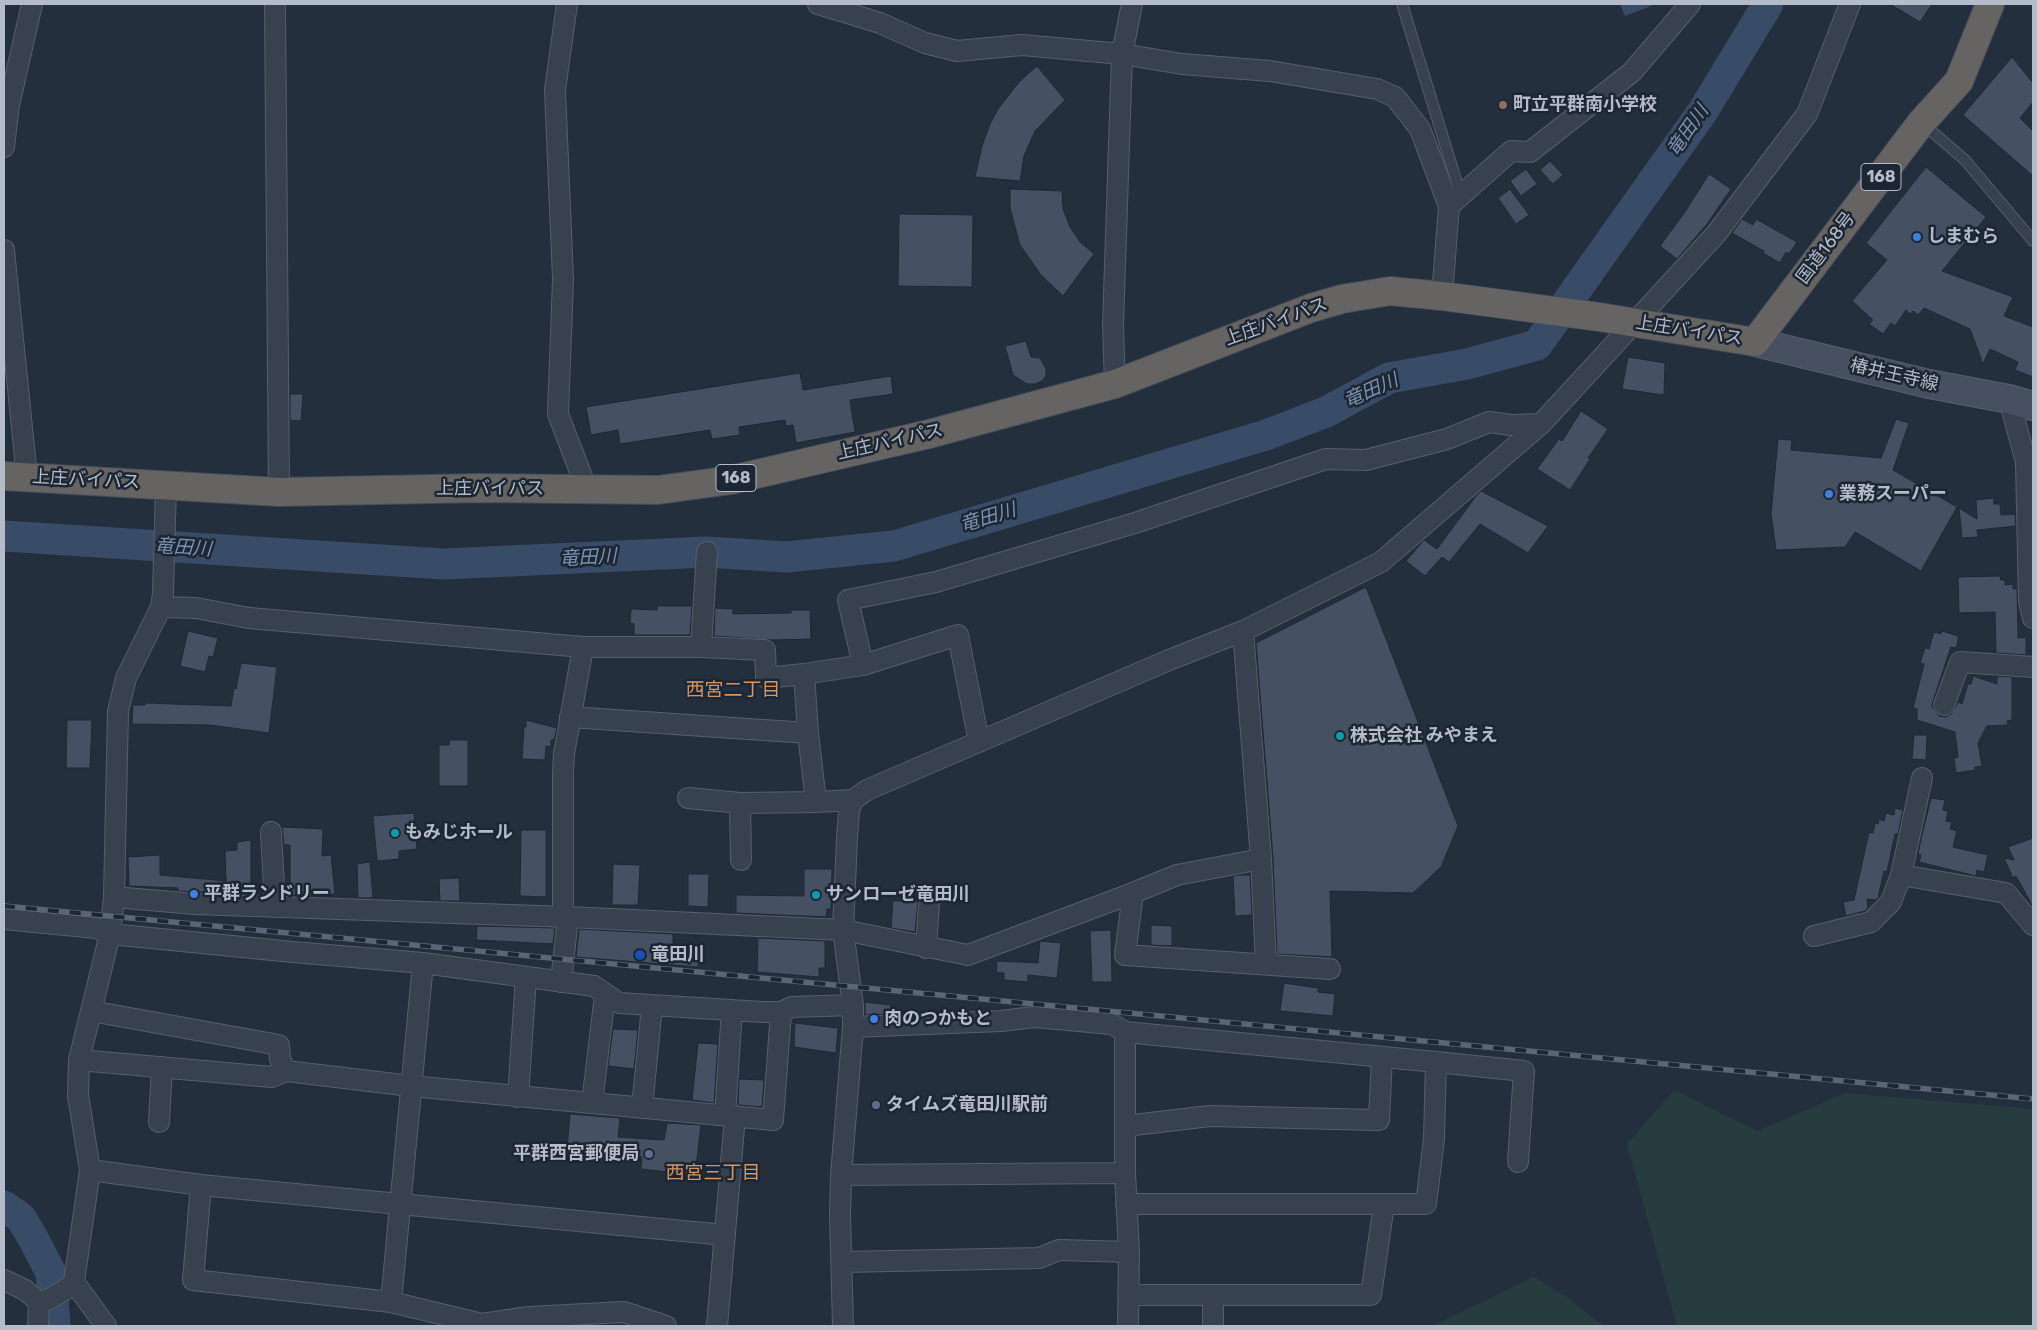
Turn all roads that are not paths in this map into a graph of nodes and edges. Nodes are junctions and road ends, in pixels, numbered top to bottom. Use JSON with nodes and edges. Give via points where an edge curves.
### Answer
{"nodes":[{"id":1,"x":32,"y":4,"type":"edge"},
{"id":2,"x":275,"y":4,"type":"edge"},
{"id":3,"x":567,"y":4,"type":"edge"},
{"id":4,"x":818,"y":4,"type":"edge"},
{"id":5,"x":1132,"y":4,"type":"edge"},
{"id":6,"x":1402,"y":4,"type":"edge"},
{"id":7,"x":1690,"y":4,"type":"edge"},
{"id":8,"x":1850,"y":4,"type":"edge"},
{"id":9,"x":1990,"y":4,"type":"edge"},
{"id":10,"x":1122,"y":54,"type":"junction"},
{"id":11,"x":1921,"y":123,"type":"junction"},
{"id":12,"x":4,"y":147,"type":"edge"},
{"id":13,"x":1455,"y":201,"type":"junction"},
{"id":14,"x":2033,"y":241,"type":"edge"},
{"id":15,"x":4,"y":250,"type":"edge"},
{"id":16,"x":1442,"y":296,"type":"junction"},
{"id":17,"x":1636,"y":322,"type":"junction"},
{"id":18,"x":1755,"y":342,"type":"junction"},
{"id":19,"x":1115,"y":384,"type":"junction"},
{"id":20,"x":2021,"y":402,"type":"edge"},
{"id":21,"x":1541,"y":424,"type":"junction"},
{"id":22,"x":15,"y":476,"type":"edge"},
{"id":23,"x":587,"y":490,"type":"junction"},
{"id":24,"x":165,"y":492,"type":"junction"},
{"id":25,"x":279,"y":492,"type":"junction"},
{"id":26,"x":707,"y":552,"type":"dead end"},
{"id":27,"x":162,"y":600,"type":"junction"},
{"id":28,"x":2033,"y":618,"type":"edge"},
{"id":29,"x":1243,"y":631,"type":"junction"},
{"id":30,"x":583,"y":647,"type":"junction"},
{"id":31,"x":702,"y":647,"type":"junction"},
{"id":32,"x":862,"y":665,"type":"junction"},
{"id":33,"x":2033,"y":667,"type":"edge"},
{"id":34,"x":804,"y":674,"type":"junction"},
{"id":35,"x":1944,"y":705,"type":"dead end"},
{"id":36,"x":570,"y":716,"type":"junction"},
{"id":37,"x":808,"y":733,"type":"junction"},
{"id":38,"x":979,"y":742,"type":"junction"},
{"id":39,"x":1922,"y":778,"type":"dead end"},
{"id":40,"x":688,"y":798,"type":"dead end"},
{"id":41,"x":853,"y":800,"type":"junction"},
{"id":42,"x":816,"y":802,"type":"junction"},
{"id":43,"x":740,"y":803,"type":"junction"},
{"id":44,"x":272,"y":832,"type":"dead end"},
{"id":45,"x":1261,"y":859,"type":"junction"},
{"id":46,"x":741,"y":860,"type":"dead end"},
{"id":47,"x":1901,"y":875,"type":"junction"},
{"id":48,"x":1133,"y":893,"type":"junction"},
{"id":49,"x":114,"y":897,"type":"junction"},
{"id":50,"x":928,"y":904,"type":"dead end"},
{"id":51,"x":275,"y":907,"type":"junction"},
{"id":52,"x":566,"y":917,"type":"junction"},
{"id":53,"x":4,"y":919,"type":"edge"},
{"id":54,"x":2033,"y":925,"type":"edge"},
{"id":55,"x":842,"y":930,"type":"junction"},
{"id":56,"x":110,"y":934,"type":"junction"},
{"id":57,"x":1814,"y":936,"type":"dead end"},
{"id":58,"x":926,"y":948,"type":"junction"},
{"id":59,"x":423,"y":963,"type":"junction"},
{"id":60,"x":1266,"y":964,"type":"junction"},
{"id":61,"x":1330,"y":969,"type":"dead end"},
{"id":62,"x":526,"y":978,"type":"junction"},
{"id":63,"x":562,"y":982,"type":"junction"},
{"id":64,"x":605,"y":995,"type":"junction"},
{"id":65,"x":852,"y":1005,"type":"junction"},
{"id":66,"x":652,"y":1006,"type":"junction"},
{"id":67,"x":732,"y":1010,"type":"junction"},
{"id":68,"x":91,"y":1012,"type":"junction"},
{"id":69,"x":781,"y":1012,"type":"junction"},
{"id":70,"x":853,"y":1027,"type":"junction"},
{"id":71,"x":1125,"y":1032,"type":"junction"},
{"id":72,"x":1382,"y":1057,"type":"junction"},
{"id":73,"x":79,"y":1060,"type":"junction"},
{"id":74,"x":1436,"y":1062,"type":"junction"},
{"id":75,"x":162,"y":1067,"type":"junction"},
{"id":76,"x":286,"y":1072,"type":"junction"},
{"id":77,"x":411,"y":1086,"type":"junction"},
{"id":78,"x":518,"y":1097,"type":"junction"},
{"id":79,"x":592,"y":1103,"type":"junction"},
{"id":80,"x":642,"y":1108,"type":"junction"},
{"id":81,"x":730,"y":1116,"type":"junction"},
{"id":82,"x":159,"y":1122,"type":"dead end"},
{"id":83,"x":1125,"y":1126,"type":"junction"},
{"id":84,"x":1518,"y":1162,"type":"dead end"},
{"id":85,"x":90,"y":1170,"type":"junction"},
{"id":86,"x":1125,"y":1173,"type":"junction"},
{"id":87,"x":841,"y":1175,"type":"junction"},
{"id":88,"x":201,"y":1185,"type":"junction"},
{"id":89,"x":400,"y":1203,"type":"junction"},
{"id":90,"x":1126,"y":1204,"type":"junction"},
{"id":91,"x":1384,"y":1204,"type":"junction"},
{"id":92,"x":725,"y":1235,"type":"junction"},
{"id":93,"x":1129,"y":1252,"type":"junction"},
{"id":94,"x":843,"y":1262,"type":"junction"},
{"id":95,"x":4,"y":1280,"type":"edge"},
{"id":96,"x":69,"y":1286,"type":"junction"},
{"id":97,"x":1128,"y":1295,"type":"junction"},
{"id":98,"x":1213,"y":1296,"type":"junction"},
{"id":99,"x":43,"y":1301,"type":"junction"},
{"id":100,"x":391,"y":1302,"type":"junction"},
{"id":101,"x":38,"y":1326,"type":"edge"},
{"id":102,"x":106,"y":1326,"type":"edge"},
{"id":103,"x":666,"y":1326,"type":"edge"},
{"id":104,"x":717,"y":1326,"type":"edge"},
{"id":105,"x":843,"y":1326,"type":"edge"},
{"id":106,"x":1128,"y":1326,"type":"edge"},
{"id":107,"x":1213,"y":1326,"type":"edge"}],
"edges":[{"from":1,"to":12,"type":"street","via":[[9,105]]},
{"from":2,"to":25,"type":"street"},
{"from":3,"to":23,"type":"street","via":[[555,90],[563,279],[558,414]]},
{"from":4,"to":10,"type":"street","via":[[880,23],[925,43],[957,51],[1022,45]]},
{"from":5,"to":10,"type":"street"},
{"from":6,"to":13,"type":"lane"},
{"from":7,"to":13,"type":"street","via":[[1632,72],[1530,152],[1511,151]]},
{"from":8,"to":17,"type":"street","via":[[1807,114],[1716,234]]},
{"from":9,"to":11,"type":"highway","name":"国道168号","number":"168","via":[[1959,81]]},
{"from":10,"to":13,"type":"street","via":[[1182,64],[1270,71],[1377,89],[1395,97],[1420,129]]},
{"from":10,"to":19,"type":"street","via":[[1113,325]]},
{"from":11,"to":14,"type":"lane","via":[[1965,160]]},
{"from":11,"to":18,"type":"highway","name":"国道168号","number":"168"},
{"from":13,"to":16,"type":"street"},
{"from":15,"to":22,"type":"street"},
{"from":16,"to":17,"type":"highway","name":"上庄バイパス","number":"168"},
{"from":16,"to":19,"type":"highway","name":"上庄バイパス","number":"168","via":[[1390,291],[1342,299]]},
{"from":17,"to":18,"type":"highway","name":"上庄バイパス","number":"168"},
{"from":17,"to":21,"type":"street"},
{"from":18,"to":20,"type":"main road","name":"椿井王寺線","via":[[1929,384]]},
{"from":19,"to":23,"type":"highway","name":"上庄バイパス","number":"168","via":[[929,434],[731,480],[658,490]]},
{"from":20,"to":28,"type":"street"},
{"from":21,"to":29,"type":"street","via":[[1381,562]]},
{"from":21,"to":32,"type":"street","via":[[1489,422],[1447,439],[1366,460],[1326,459],[1126,526],[936,582],[848,600]]},
{"from":22,"to":24,"type":"highway","name":"上庄バイパス","number":"168"},
{"from":23,"to":25,"type":"highway","name":"上庄バイパス","number":"168","via":[[481,488]]},
{"from":24,"to":25,"type":"highway","name":"上庄バイパス","number":"168"},
{"from":24,"to":27,"type":"street"},
{"from":26,"to":31,"type":"street"},
{"from":27,"to":30,"type":"street","via":[[249,618]]},
{"from":27,"to":49,"type":"street","via":[[126,678],[118,711]]},
{"from":29,"to":38,"type":"street"},
{"from":29,"to":45,"type":"street"},
{"from":30,"to":31,"type":"street"},
{"from":30,"to":36,"type":"street"},
{"from":31,"to":34,"type":"street","via":[[765,650],[766,678]]},
{"from":32,"to":34,"type":"street"},
{"from":32,"to":38,"type":"street","via":[[958,635]]},
{"from":33,"to":35,"type":"street","via":[[1960,662]]},
{"from":34,"to":37,"type":"street"},
{"from":36,"to":37,"type":"street"},
{"from":36,"to":52,"type":"street","via":[[563,774]]},
{"from":37,"to":42,"type":"street"},
{"from":38,"to":41,"type":"street","via":[[867,790]]},
{"from":39,"to":47,"type":"street"},
{"from":40,"to":43,"type":"street"},
{"from":41,"to":42,"type":"street"},
{"from":41,"to":55,"type":"street","via":[[846,838]]},
{"from":42,"to":43,"type":"street"},
{"from":43,"to":46,"type":"street"},
{"from":44,"to":51,"type":"street"},
{"from":45,"to":48,"type":"street","via":[[1176,875]]},
{"from":45,"to":60,"type":"street"},
{"from":47,"to":54,"type":"street","via":[[2006,893]]},
{"from":47,"to":57,"type":"street","via":[[1891,902],[1871,922]]},
{"from":48,"to":58,"type":"street","via":[[968,956]]},
{"from":48,"to":60,"type":"street","via":[[1125,955]]},
{"from":49,"to":51,"type":"street"},
{"from":49,"to":56,"type":"street"},
{"from":50,"to":58,"type":"street"},
{"from":51,"to":52,"type":"street"},
{"from":52,"to":55,"type":"street"},
{"from":52,"to":63,"type":"street"},
{"from":53,"to":56,"type":"street","via":[[96,928]]},
{"from":55,"to":58,"type":"street"},
{"from":55,"to":65,"type":"street"},
{"from":56,"to":59,"type":"street"},
{"from":56,"to":68,"type":"street"},
{"from":59,"to":62,"type":"street"},
{"from":59,"to":77,"type":"street"},
{"from":60,"to":61,"type":"street"},
{"from":62,"to":63,"type":"street"},
{"from":62,"to":78,"type":"street"},
{"from":63,"to":64,"type":"street","via":[[594,986]]},
{"from":64,"to":66,"type":"street","via":[[619,1003]]},
{"from":64,"to":79,"type":"street"},
{"from":65,"to":69,"type":"street","via":[[792,1007]]},
{"from":65,"to":70,"type":"street"},
{"from":66,"to":67,"type":"street"},
{"from":66,"to":80,"type":"street"},
{"from":67,"to":69,"type":"street"},
{"from":67,"to":81,"type":"street"},
{"from":68,"to":73,"type":"street"},
{"from":68,"to":76,"type":"street","via":[[279,1045],[280,1059]]},
{"from":69,"to":81,"type":"street","via":[[773,1120]]},
{"from":70,"to":71,"type":"street","via":[[1034,1017],[1112,1024]]},
{"from":70,"to":87,"type":"street"},
{"from":71,"to":72,"type":"street"},
{"from":71,"to":83,"type":"street"},
{"from":72,"to":74,"type":"street"},
{"from":72,"to":83,"type":"street","via":[[1379,1120],[1210,1116]]},
{"from":73,"to":75,"type":"street"},
{"from":73,"to":85,"type":"street","via":[[78,1095]]},
{"from":74,"to":84,"type":"street","via":[[1524,1071]]},
{"from":74,"to":91,"type":"street","via":[[1434,1139],[1426,1204]]},
{"from":75,"to":76,"type":"street","via":[[272,1077]]},
{"from":75,"to":82,"type":"street"},
{"from":76,"to":77,"type":"street"},
{"from":77,"to":78,"type":"street"},
{"from":77,"to":89,"type":"street"},
{"from":78,"to":79,"type":"street"},
{"from":79,"to":80,"type":"street"},
{"from":80,"to":81,"type":"street"},
{"from":81,"to":92,"type":"street"},
{"from":83,"to":86,"type":"street"},
{"from":85,"to":88,"type":"street"},
{"from":85,"to":96,"type":"street"},
{"from":86,"to":87,"type":"street"},
{"from":86,"to":90,"type":"street"},
{"from":87,"to":94,"type":"street"},
{"from":88,"to":89,"type":"street"},
{"from":88,"to":100,"type":"street","via":[[193,1280]]},
{"from":89,"to":92,"type":"street"},
{"from":89,"to":100,"type":"street"},
{"from":90,"to":91,"type":"street"},
{"from":90,"to":93,"type":"street"},
{"from":91,"to":98,"type":"street","via":[[1371,1295]]},
{"from":92,"to":104,"type":"street"},
{"from":93,"to":94,"type":"street","via":[[1059,1250],[1039,1258]]},
{"from":93,"to":97,"type":"street"},
{"from":94,"to":105,"type":"street"},
{"from":95,"to":99,"type":"street"},
{"from":96,"to":99,"type":"street"},
{"from":96,"to":102,"type":"street"},
{"from":97,"to":98,"type":"street"},
{"from":97,"to":106,"type":"street"},
{"from":98,"to":107,"type":"street"},
{"from":99,"to":101,"type":"street"},
{"from":100,"to":103,"type":"street","via":[[482,1324],[529,1317],[624,1312]]}]}
